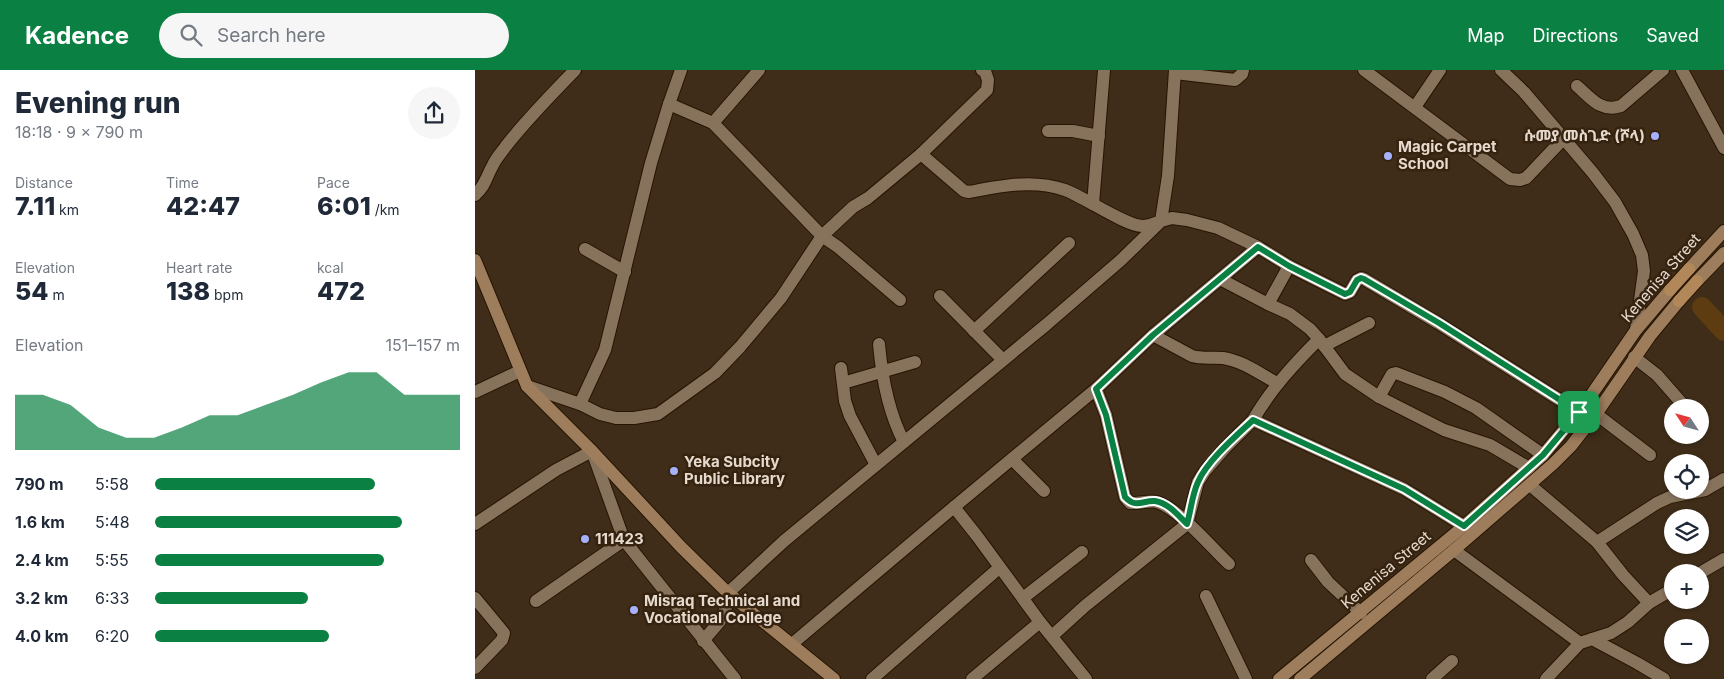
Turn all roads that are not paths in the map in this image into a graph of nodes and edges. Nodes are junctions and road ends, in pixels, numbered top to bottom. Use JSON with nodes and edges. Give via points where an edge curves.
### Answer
{"nodes":[{"id":1,"x":575,"y":70,"type":"edge"},
{"id":2,"x":681,"y":70,"type":"edge"},
{"id":3,"x":759,"y":70,"type":"edge"},
{"id":4,"x":982,"y":70,"type":"edge"},
{"id":5,"x":1104,"y":70,"type":"edge"},
{"id":6,"x":1243,"y":70,"type":"edge"},
{"id":7,"x":1364,"y":70,"type":"edge"},
{"id":8,"x":1440,"y":70,"type":"edge"},
{"id":9,"x":1501,"y":70,"type":"edge"},
{"id":10,"x":1663,"y":70,"type":"edge"},
{"id":11,"x":1682,"y":70,"type":"edge"},
{"id":12,"x":1175,"y":72,"type":"edge"},
{"id":13,"x":1577,"y":86,"type":"dead end"},
{"id":14,"x":669,"y":104,"type":"junction"},
{"id":15,"x":1415,"y":107,"type":"junction"},
{"id":16,"x":713,"y":123,"type":"junction"},
{"id":17,"x":1048,"y":131,"type":"dead end"},
{"id":18,"x":1099,"y":136,"type":"junction"},
{"id":19,"x":1565,"y":138,"type":"junction"},
{"id":20,"x":1724,"y":148,"type":"edge"},
{"id":21,"x":921,"y":154,"type":"junction"},
{"id":22,"x":475,"y":194,"type":"edge"},
{"id":23,"x":1093,"y":204,"type":"junction"},
{"id":24,"x":1161,"y":221,"type":"junction"},
{"id":25,"x":1724,"y":231,"type":"edge"},
{"id":26,"x":822,"y":236,"type":"junction"},
{"id":27,"x":1069,"y":244,"type":"dead end"},
{"id":28,"x":1258,"y":247,"type":"junction"},
{"id":29,"x":585,"y":249,"type":"dead end"},
{"id":30,"x":1724,"y":253,"type":"edge"},
{"id":31,"x":475,"y":260,"type":"edge"},
{"id":32,"x":1289,"y":266,"type":"junction"},
{"id":33,"x":625,"y":272,"type":"junction"},
{"id":34,"x":1220,"y":279,"type":"junction"},
{"id":35,"x":940,"y":296,"type":"dead end"},
{"id":36,"x":900,"y":300,"type":"dead end"},
{"id":37,"x":1268,"y":304,"type":"junction"},
{"id":38,"x":1369,"y":323,"type":"dead end"},
{"id":39,"x":1636,"y":330,"type":"junction"},
{"id":40,"x":974,"y":331,"type":"junction"},
{"id":41,"x":1153,"y":335,"type":"junction"},
{"id":42,"x":1321,"y":342,"type":"junction"},
{"id":43,"x":879,"y":344,"type":"dead end"},
{"id":44,"x":1634,"y":357,"type":"junction"},
{"id":45,"x":1003,"y":360,"type":"junction"},
{"id":46,"x":915,"y":362,"type":"dead end"},
{"id":47,"x":841,"y":368,"type":"dead end"},
{"id":48,"x":520,"y":371,"type":"junction"},
{"id":49,"x":882,"y":371,"type":"junction"},
{"id":50,"x":843,"y":383,"type":"junction"},
{"id":51,"x":1277,"y":383,"type":"junction"},
{"id":52,"x":527,"y":386,"type":"junction"},
{"id":53,"x":1096,"y":389,"type":"junction"},
{"id":54,"x":475,"y":392,"type":"edge"},
{"id":55,"x":1379,"y":397,"type":"junction"},
{"id":56,"x":1678,"y":399,"type":"edge"},
{"id":57,"x":580,"y":404,"type":"junction"},
{"id":58,"x":1579,"y":412,"type":"junction"},
{"id":59,"x":1596,"y":414,"type":"junction"},
{"id":60,"x":1253,"y":420,"type":"junction"},
{"id":61,"x":904,"y":442,"type":"junction"},
{"id":62,"x":592,"y":451,"type":"junction"},
{"id":63,"x":1650,"y":454,"type":"dead end"},
{"id":64,"x":1543,"y":455,"type":"junction"},
{"id":65,"x":1012,"y":458,"type":"junction"},
{"id":66,"x":876,"y":465,"type":"junction"},
{"id":67,"x":1529,"y":468,"type":"junction"},
{"id":68,"x":1724,"y":479,"type":"edge"},
{"id":69,"x":1530,"y":485,"type":"junction"},
{"id":70,"x":1044,"y":491,"type":"dead end"},
{"id":71,"x":954,"y":507,"type":"junction"},
{"id":72,"x":475,"y":524,"type":"edge"},
{"id":73,"x":1187,"y":524,"type":"junction"},
{"id":74,"x":1464,"y":526,"type":"junction"},
{"id":75,"x":624,"y":540,"type":"junction"},
{"id":76,"x":1597,"y":542,"type":"junction"},
{"id":77,"x":1454,"y":550,"type":"junction"},
{"id":78,"x":1082,"y":552,"type":"dead end"},
{"id":79,"x":1724,"y":559,"type":"edge"},
{"id":80,"x":1311,"y":560,"type":"dead end"},
{"id":81,"x":1229,"y":564,"type":"dead end"},
{"id":82,"x":999,"y":568,"type":"junction"},
{"id":83,"x":1709,"y":568,"type":"edge"},
{"id":84,"x":728,"y":593,"type":"junction"},
{"id":85,"x":1664,"y":595,"type":"edge"},
{"id":86,"x":1207,"y":596,"type":"dead end"},
{"id":87,"x":475,"y":598,"type":"edge"},
{"id":88,"x":1023,"y":598,"type":"junction"},
{"id":89,"x":536,"y":601,"type":"dead end"},
{"id":90,"x":1649,"y":603,"type":"junction"},
{"id":91,"x":1361,"y":612,"type":"junction"},
{"id":92,"x":1040,"y":622,"type":"junction"},
{"id":93,"x":1051,"y":636,"type":"junction"},
{"id":94,"x":1592,"y":639,"type":"junction"},
{"id":95,"x":703,"y":641,"type":"junction"},
{"id":96,"x":1580,"y":643,"type":"junction"},
{"id":97,"x":792,"y":644,"type":"junction"},
{"id":98,"x":1452,"y":661,"type":"dead end"},
{"id":99,"x":475,"y":668,"type":"edge"},
{"id":100,"x":735,"y":679,"type":"edge"},
{"id":101,"x":834,"y":679,"type":"edge"},
{"id":102,"x":872,"y":679,"type":"edge"},
{"id":103,"x":972,"y":679,"type":"edge"},
{"id":104,"x":1085,"y":679,"type":"edge"},
{"id":105,"x":1246,"y":679,"type":"edge"},
{"id":106,"x":1279,"y":679,"type":"edge"},
{"id":107,"x":1299,"y":679,"type":"edge"},
{"id":108,"x":1432,"y":679,"type":"edge"},
{"id":109,"x":1546,"y":679,"type":"edge"},
{"id":110,"x":1664,"y":679,"type":"edge"}],
"edges":[{"from":1,"to":22,"type":"street","via":[[507,145],[482,189]]},
{"from":2,"to":14,"type":"street"},
{"from":3,"to":16,"type":"street"},
{"from":4,"to":21,"type":"street","via":[[988,80],[987,90]]},
{"from":5,"to":18,"type":"street"},
{"from":6,"to":12,"type":"street","via":[[1235,80]]},
{"from":7,"to":15,"type":"street"},
{"from":8,"to":15,"type":"street"},
{"from":9,"to":19,"type":"street"},
{"from":10,"to":13,"type":"street","via":[[1621,106],[1614,108],[1600,105]]},
{"from":11,"to":20,"type":"street"},
{"from":12,"to":24,"type":"street","via":[[1168,176]]},
{"from":14,"to":16,"type":"street"},
{"from":14,"to":33,"type":"street"},
{"from":15,"to":19,"type":"street","via":[[1510,179],[1526,178]]},
{"from":16,"to":26,"type":"street"},
{"from":17,"to":18,"type":"street"},
{"from":18,"to":23,"type":"street"},
{"from":19,"to":39,"type":"street","via":[[1615,202],[1642,255],[1644,272]]},
{"from":21,"to":23,"type":"street","via":[[964,191],[1031,184],[1065,190]]},
{"from":21,"to":26,"type":"street","via":[[853,207]]},
{"from":23,"to":24,"type":"street","via":[[1142,226]]},
{"from":24,"to":28,"type":"street","via":[[1172,218],[1218,228]]},
{"from":24,"to":45,"type":"street","via":[[1121,260]]},
{"from":25,"to":39,"type":"main road","name":"Kenenisa Street"},
{"from":26,"to":36,"type":"street"},
{"from":26,"to":57,"type":"street","via":[[781,298],[740,347],[715,373],[687,394],[658,414],[634,418],[600,414]]},
{"from":27,"to":40,"type":"street"},
{"from":28,"to":32,"type":"street"},
{"from":28,"to":34,"type":"street"},
{"from":29,"to":33,"type":"street"},
{"from":30,"to":44,"type":"main road","name":"Kenenisa Street","via":[[1679,301]]},
{"from":31,"to":48,"type":"main road"},
{"from":32,"to":37,"type":"street"},
{"from":32,"to":58,"type":"street","via":[[1345,294],[1357,280],[1364,279]]},
{"from":33,"to":57,"type":"street","via":[[605,350]]},
{"from":34,"to":37,"type":"street"},
{"from":34,"to":41,"type":"street"},
{"from":35,"to":40,"type":"street"},
{"from":37,"to":42,"type":"street","via":[[1290,314]]},
{"from":38,"to":42,"type":"street"},
{"from":39,"to":58,"type":"main road","name":"Kenenisa Street"},
{"from":40,"to":45,"type":"street"},
{"from":41,"to":51,"type":"street","via":[[1191,356],[1223,358]]},
{"from":41,"to":53,"type":"street"},
{"from":42,"to":51,"type":"street"},
{"from":42,"to":55,"type":"street","via":[[1345,374]]},
{"from":43,"to":49,"type":"street"},
{"from":44,"to":56,"type":"street","via":[[1657,375]]},
{"from":44,"to":59,"type":"main road","name":"Kenenisa Street"},
{"from":45,"to":61,"type":"street"},
{"from":46,"to":49,"type":"street"},
{"from":47,"to":50,"type":"street"},
{"from":48,"to":52,"type":"main road"},
{"from":48,"to":54,"type":"street"},
{"from":49,"to":50,"type":"street"},
{"from":49,"to":61,"type":"street","via":[[895,425]]},
{"from":50,"to":66,"type":"street","via":[[850,416]]},
{"from":51,"to":60,"type":"street"},
{"from":52,"to":57,"type":"street"},
{"from":52,"to":62,"type":"main road"},
{"from":53,"to":65,"type":"street"},
{"from":53,"to":73,"type":"street","via":[[1106,415],[1125,497],[1130,503],[1154,501],[1163,504]]},
{"from":55,"to":64,"type":"street","via":[[1392,374],[1396,373],[1476,408]]},
{"from":55,"to":67,"type":"street","via":[[1444,430],[1490,445]]},
{"from":58,"to":64,"type":"main road","name":"Kenenisa Street"},
{"from":59,"to":63,"type":"street"},
{"from":59,"to":69,"type":"main road","name":"Kenenisa Street","via":[[1571,446]]},
{"from":60,"to":73,"type":"street","via":[[1198,482]]},
{"from":60,"to":74,"type":"street","via":[[1404,489]]},
{"from":61,"to":66,"type":"street"},
{"from":62,"to":72,"type":"street","via":[[556,470]]},
{"from":62,"to":75,"type":"street"},
{"from":62,"to":84,"type":"main road"},
{"from":64,"to":67,"type":"main road","name":"Kenenisa Street"},
{"from":65,"to":70,"type":"street"},
{"from":65,"to":71,"type":"street"},
{"from":66,"to":84,"type":"street","via":[[784,540]]},
{"from":67,"to":74,"type":"main road","name":"Kenenisa Street"},
{"from":68,"to":76,"type":"street","via":[[1705,490],[1657,503]]},
{"from":69,"to":76,"type":"street"},
{"from":69,"to":77,"type":"main road","name":"Kenenisa Street"},
{"from":71,"to":82,"type":"street"},
{"from":71,"to":97,"type":"street"},
{"from":73,"to":81,"type":"street"},
{"from":73,"to":93,"type":"street"},
{"from":74,"to":91,"type":"main road","name":"Kenenisa Street"},
{"from":75,"to":89,"type":"street"},
{"from":75,"to":95,"type":"street"},
{"from":76,"to":90,"type":"street"},
{"from":77,"to":96,"type":"street"},
{"from":77,"to":107,"type":"main road","name":"Kenenisa Street"},
{"from":78,"to":88,"type":"street"},
{"from":79,"to":83,"type":"street"},
{"from":80,"to":91,"type":"street","via":[[1328,582]]},
{"from":82,"to":88,"type":"street"},
{"from":82,"to":102,"type":"street"},
{"from":84,"to":95,"type":"street","via":[[720,621]]},
{"from":84,"to":97,"type":"main road"},
{"from":85,"to":90,"type":"street"},
{"from":86,"to":105,"type":"street"},
{"from":87,"to":99,"type":"street","via":[[504,633],[502,640]]},
{"from":88,"to":92,"type":"street"},
{"from":90,"to":94,"type":"street","via":[[1611,633]]},
{"from":91,"to":106,"type":"main road","name":"Kenenisa Street"},
{"from":92,"to":93,"type":"street"},
{"from":92,"to":103,"type":"street"},
{"from":93,"to":104,"type":"street"},
{"from":94,"to":96,"type":"street"},
{"from":94,"to":110,"type":"street"},
{"from":95,"to":100,"type":"street"},
{"from":96,"to":109,"type":"street"},
{"from":97,"to":101,"type":"main road"},
{"from":98,"to":108,"type":"street"}]}
